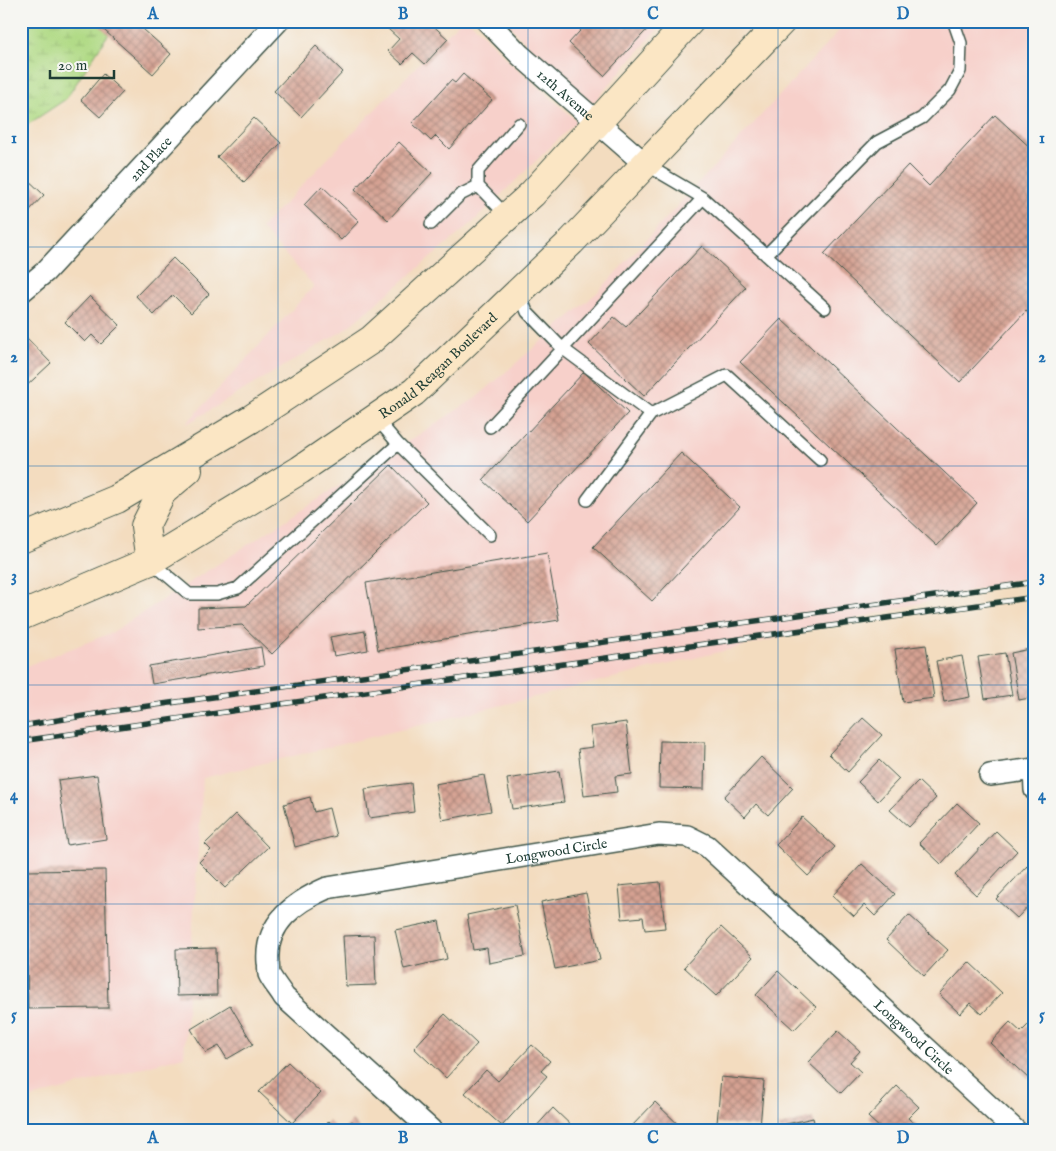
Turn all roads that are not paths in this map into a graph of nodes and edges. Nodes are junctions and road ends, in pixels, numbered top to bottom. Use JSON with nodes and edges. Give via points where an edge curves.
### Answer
{"nodes":[{"id":1,"x":278,"y":21,"type":"edge"},
{"id":2,"x":487,"y":21,"type":"edge"},
{"id":3,"x":690,"y":21,"type":"edge"},
{"id":4,"x":782,"y":21,"type":"edge"},
{"id":5,"x":952,"y":21,"type":"edge"},
{"id":6,"x":596,"y":122,"type":"junction"},
{"id":7,"x":519,"y":124,"type":"dead end"},
{"id":8,"x":645,"y":164,"type":"junction"},
{"id":9,"x":478,"y":186,"type":"junction"},
{"id":10,"x":703,"y":198,"type":"junction"},
{"id":11,"x":508,"y":216,"type":"junction"},
{"id":12,"x":431,"y":224,"type":"dead end"},
{"id":13,"x":766,"y":255,"type":"junction"},
{"id":14,"x":21,"y":292,"type":"edge"},
{"id":15,"x":520,"y":292,"type":"junction"},
{"id":16,"x":826,"y":308,"type":"dead end"},
{"id":17,"x":562,"y":348,"type":"junction"},
{"id":18,"x":651,"y":414,"type":"junction"},
{"id":19,"x":376,"y":418,"type":"junction"},
{"id":20,"x":251,"y":419,"type":"junction"},
{"id":21,"x":490,"y":427,"type":"dead end"},
{"id":22,"x":398,"y":444,"type":"junction"},
{"id":23,"x":820,"y":460,"type":"dead end"},
{"id":24,"x":587,"y":500,"type":"dead end"},
{"id":25,"x":490,"y":536,"type":"dead end"},
{"id":26,"x":21,"y":539,"type":"edge"},
{"id":27,"x":150,"y":561,"type":"junction"},
{"id":28,"x":21,"y":616,"type":"edge"},
{"id":29,"x":1034,"y":769,"type":"edge"},
{"id":30,"x":990,"y":775,"type":"dead end"},
{"id":31,"x":1035,"y":790,"type":"edge"},
{"id":32,"x":431,"y":1130,"type":"edge"},
{"id":33,"x":1015,"y":1130,"type":"edge"}],
"edges":[{"from":1,"to":14,"type":"street","name":"2nd Place","via":[[45,272]]},
{"from":2,"to":6,"type":"street","name":"12th Avenue","via":[[520,55]]},
{"from":3,"to":6,"type":"main road"},
{"from":4,"to":8,"type":"main road","name":"Ronald Reagan Boulevard"},
{"from":5,"to":13,"type":"lane","via":[[961,43],[960,71],[950,90],[922,118],[877,142]]},
{"from":6,"to":8,"type":"street","name":"12th Avenue"},
{"from":6,"to":11,"type":"main road"},
{"from":7,"to":9,"type":"lane","via":[[478,171]]},
{"from":8,"to":10,"type":"lane"},
{"from":8,"to":15,"type":"main road","name":"Ronald Reagan Boulevard"},
{"from":9,"to":11,"type":"lane"},
{"from":9,"to":12,"type":"lane","via":[[460,195]]},
{"from":10,"to":13,"type":"lane"},
{"from":10,"to":17,"type":"lane"},
{"from":11,"to":20,"type":"main road","via":[[371,340]]},
{"from":13,"to":16,"type":"lane"},
{"from":15,"to":17,"type":"lane","via":[[527,312]]},
{"from":15,"to":19,"type":"main road","name":"Ronald Reagan Boulevard","via":[[414,392]]},
{"from":17,"to":18,"type":"lane"},
{"from":17,"to":21,"type":"lane"},
{"from":18,"to":23,"type":"lane","via":[[727,375]]},
{"from":18,"to":24,"type":"lane"},
{"from":19,"to":22,"type":"lane"},
{"from":19,"to":27,"type":"main road","name":"Ronald Reagan Boulevard","via":[[300,470]]},
{"from":20,"to":26,"type":"main road","via":[[117,498]]},
{"from":20,"to":27,"type":"main road","via":[[162,492],[146,526]]},
{"from":22,"to":25,"type":"lane"},
{"from":22,"to":27,"type":"lane","via":[[238,588],[216,594],[189,594]]},
{"from":27,"to":28,"type":"main road","name":"Ronald Reagan Boulevard"},
{"from":29,"to":30,"type":"street"},
{"from":29,"to":31,"type":"street"},
{"from":32,"to":33,"type":"street","name":"Longwood Circle","via":[[284,997],[269,974],[268,953],[271,935],[286,913],[306,897],[327,888],[659,834],[687,836],[707,846]]}]}
